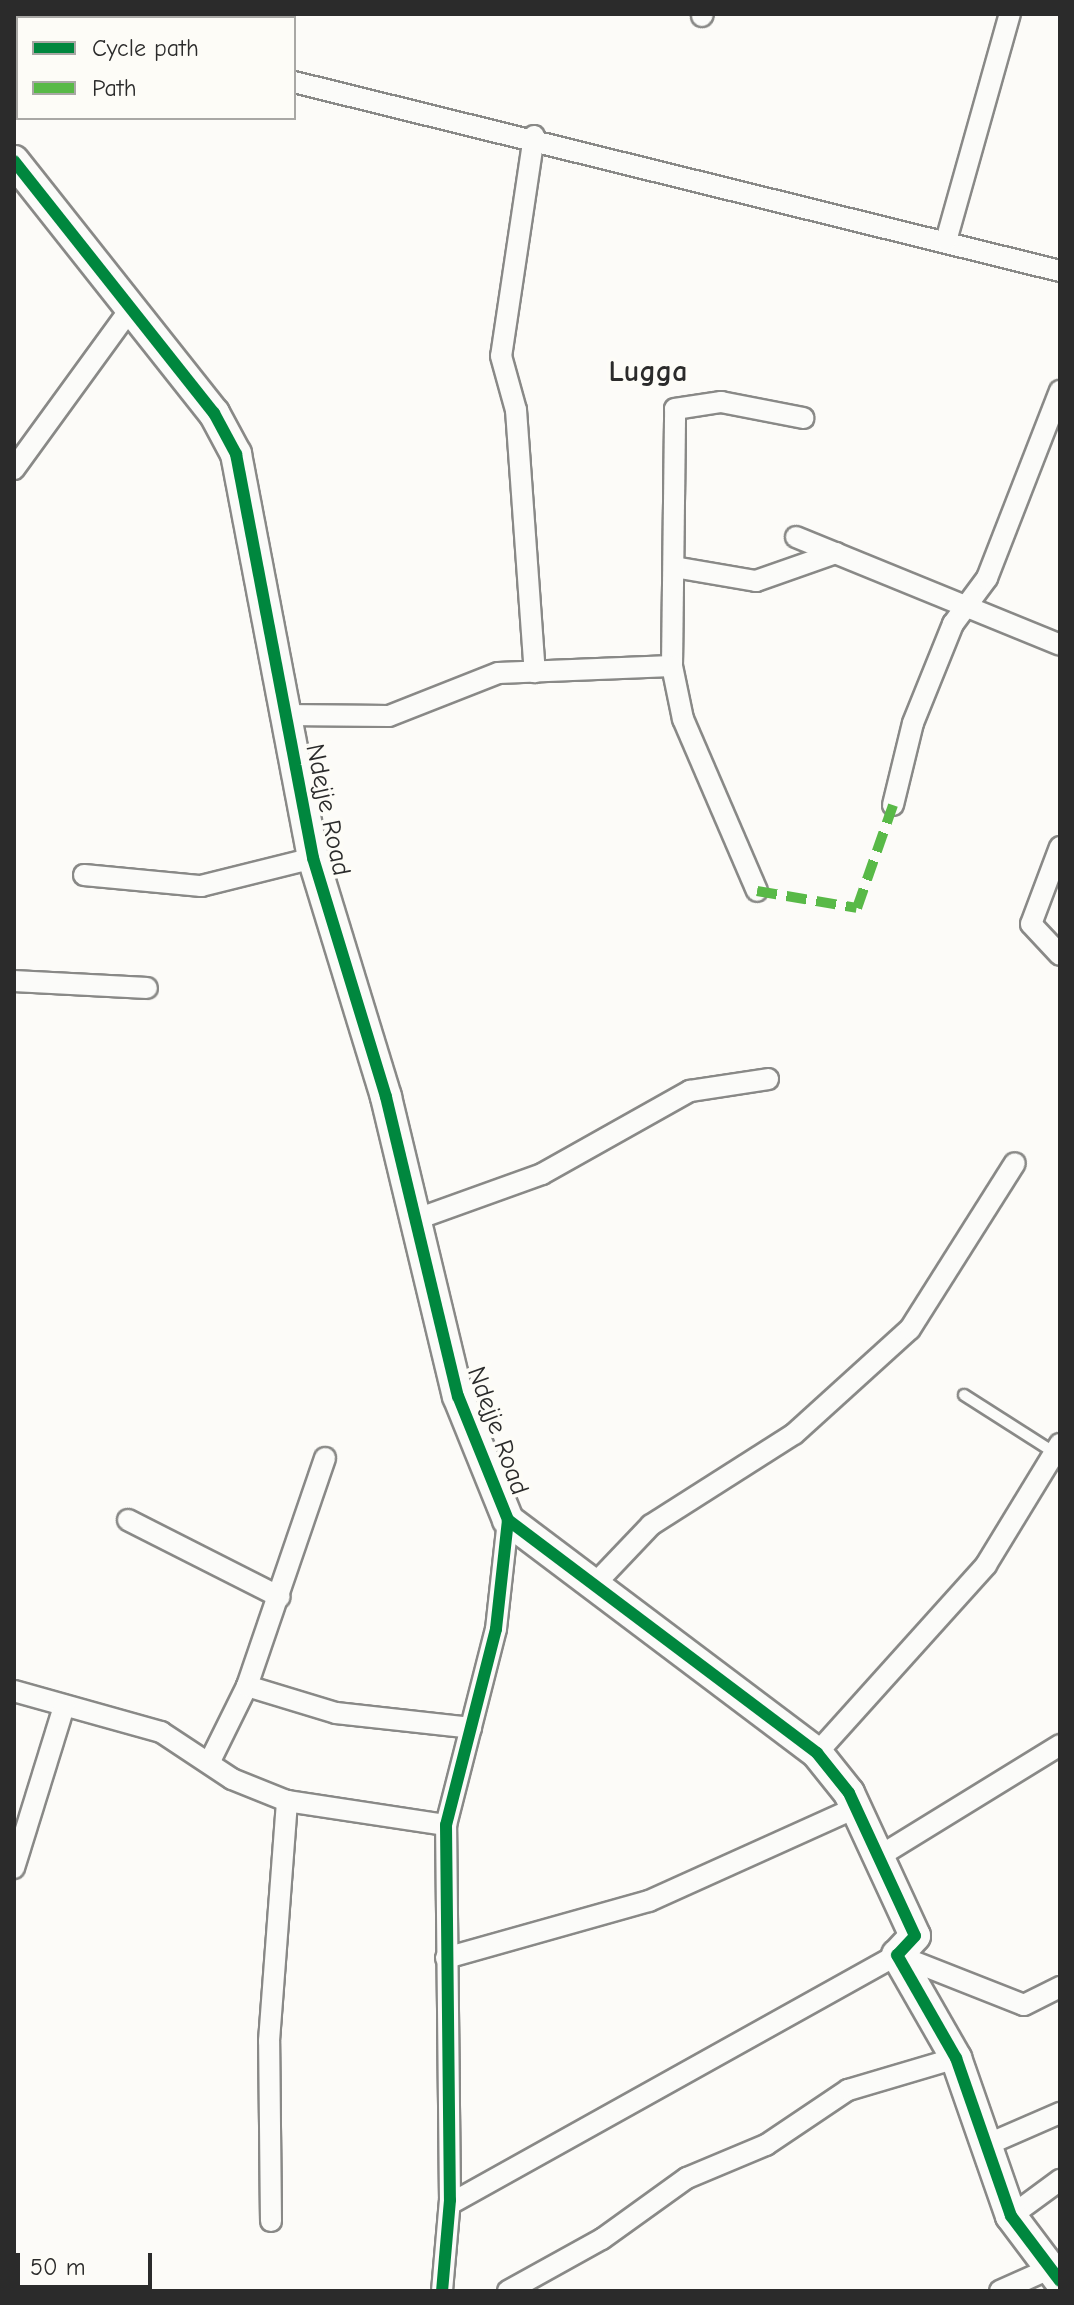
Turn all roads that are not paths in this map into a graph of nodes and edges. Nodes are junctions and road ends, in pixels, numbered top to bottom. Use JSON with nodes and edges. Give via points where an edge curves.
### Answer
{"nodes":[{"id":1,"x":1010,"y":14,"type":"edge"},
{"id":2,"x":296,"y":82,"type":"edge"},
{"id":3,"x":534,"y":136,"type":"junction"},
{"id":4,"x":14,"y":161,"type":"edge"},
{"id":5,"x":946,"y":241,"type":"junction"},
{"id":6,"x":1060,"y":271,"type":"edge"},
{"id":7,"x":131,"y":308,"type":"junction"},
{"id":8,"x":1060,"y":391,"type":"edge"},
{"id":9,"x":803,"y":418,"type":"dead end"},
{"id":10,"x":14,"y":469,"type":"edge"},
{"id":11,"x":796,"y":537,"type":"dead end"},
{"id":12,"x":836,"y":553,"type":"junction"},
{"id":13,"x":674,"y":567,"type":"junction"},
{"id":14,"x":970,"y":608,"type":"junction"},
{"id":15,"x":1060,"y":645,"type":"edge"},
{"id":16,"x":672,"y":666,"type":"junction"},
{"id":17,"x":535,"y":672,"type":"junction"},
{"id":18,"x":284,"y":715,"type":"junction"},
{"id":19,"x":893,"y":805,"type":"dead end"},
{"id":20,"x":1060,"y":847,"type":"edge"},
{"id":21,"x":313,"y":858,"type":"junction"},
{"id":22,"x":84,"y":875,"type":"dead end"},
{"id":23,"x":757,"y":891,"type":"dead end"},
{"id":24,"x":1060,"y":955,"type":"edge"},
{"id":25,"x":14,"y":981,"type":"edge"},
{"id":26,"x":147,"y":988,"type":"dead end"},
{"id":27,"x":768,"y":1079,"type":"dead end"},
{"id":28,"x":1015,"y":1163,"type":"dead end"},
{"id":29,"x":417,"y":1219,"type":"junction"},
{"id":30,"x":964,"y":1395,"type":"dead end"},
{"id":31,"x":1057,"y":1448,"type":"edge"},
{"id":32,"x":325,"y":1458,"type":"dead end"},
{"id":33,"x":128,"y":1520,"type":"dead end"},
{"id":34,"x":508,"y":1520,"type":"junction"},
{"id":35,"x":593,"y":1586,"type":"junction"},
{"id":36,"x":280,"y":1597,"type":"junction"},
{"id":37,"x":247,"y":1686,"type":"junction"},
{"id":38,"x":14,"y":1691,"type":"edge"},
{"id":39,"x":64,"y":1706,"type":"junction"},
{"id":40,"x":471,"y":1728,"type":"junction"},
{"id":41,"x":1060,"y":1745,"type":"edge"},
{"id":42,"x":817,"y":1753,"type":"junction"},
{"id":43,"x":209,"y":1763,"type":"junction"},
{"id":44,"x":287,"y":1801,"type":"junction"},
{"id":45,"x":857,"y":1807,"type":"junction"},
{"id":46,"x":446,"y":1825,"type":"junction"},
{"id":47,"x":883,"y":1854,"type":"junction"},
{"id":48,"x":14,"y":1868,"type":"edge"},
{"id":49,"x":897,"y":1955,"type":"junction"},
{"id":50,"x":446,"y":1958,"type":"junction"},
{"id":51,"x":1060,"y":1987,"type":"edge"},
{"id":52,"x":956,"y":2058,"type":"junction"},
{"id":53,"x":1060,"y":2113,"type":"edge"},
{"id":54,"x":984,"y":2146,"type":"junction"},
{"id":55,"x":1060,"y":2180,"type":"edge"},
{"id":56,"x":450,"y":2204,"type":"junction"},
{"id":57,"x":1011,"y":2216,"type":"junction"},
{"id":58,"x":271,"y":2221,"type":"dead end"},
{"id":59,"x":1053,"y":2275,"type":"edge"},
{"id":60,"x":442,"y":2291,"type":"edge"},
{"id":61,"x":508,"y":2291,"type":"edge"},
{"id":62,"x":1000,"y":2291,"type":"edge"}],
"edges":[{"from":1,"to":5,"type":"street"},
{"from":2,"to":3,"type":"street"},
{"from":3,"to":5,"type":"street"},
{"from":3,"to":17,"type":"street","via":[[501,356],[516,410]]},
{"from":4,"to":7,"type":"street","name":"Ndejje Road"},
{"from":5,"to":6,"type":"street"},
{"from":7,"to":10,"type":"street"},
{"from":7,"to":18,"type":"street","name":"Ndejje Road","via":[[214,413],[236,454]]},
{"from":8,"to":14,"type":"street","via":[[1024,492]]},
{"from":9,"to":13,"type":"street","via":[[721,402],[675,409]]},
{"from":11,"to":12,"type":"street"},
{"from":12,"to":13,"type":"street","via":[[756,581]]},
{"from":12,"to":14,"type":"street"},
{"from":13,"to":16,"type":"street"},
{"from":14,"to":15,"type":"street"},
{"from":14,"to":19,"type":"street","via":[[953,624],[913,723]]},
{"from":16,"to":17,"type":"street"},
{"from":16,"to":23,"type":"street","via":[[683,719]]},
{"from":17,"to":18,"type":"street","via":[[491,674],[389,716]]},
{"from":18,"to":21,"type":"street","name":"Ndejje Road"},
{"from":20,"to":24,"type":"street","via":[[1031,924]]},
{"from":21,"to":22,"type":"street","via":[[201,886]]},
{"from":21,"to":29,"type":"street","name":"Ndejje Road"},
{"from":25,"to":26,"type":"street"},
{"from":27,"to":29,"type":"street","via":[[690,1091],[542,1174]]},
{"from":28,"to":35,"type":"street","via":[[910,1329],[794,1434],[651,1525]]},
{"from":29,"to":34,"type":"street","name":"Ndejje Road","via":[[458,1396]]},
{"from":30,"to":31,"type":"lane"},
{"from":31,"to":42,"type":"street","via":[[986,1565]]},
{"from":32,"to":36,"type":"street"},
{"from":33,"to":36,"type":"street"},
{"from":34,"to":35,"type":"street"},
{"from":34,"to":40,"type":"street","via":[[506,1577]]},
{"from":35,"to":42,"type":"street"},
{"from":36,"to":37,"type":"street"},
{"from":37,"to":40,"type":"street","via":[[336,1713]]},
{"from":37,"to":43,"type":"street"},
{"from":38,"to":39,"type":"street"},
{"from":39,"to":43,"type":"street","via":[[161,1732]]},
{"from":39,"to":48,"type":"street"},
{"from":40,"to":46,"type":"street"},
{"from":41,"to":47,"type":"street"},
{"from":42,"to":45,"type":"street"},
{"from":43,"to":44,"type":"street"},
{"from":44,"to":46,"type":"street"},
{"from":44,"to":58,"type":"street","via":[[269,2041]]},
{"from":45,"to":47,"type":"street"},
{"from":45,"to":50,"type":"street","via":[[649,1901]]},
{"from":46,"to":50,"type":"street"},
{"from":47,"to":49,"type":"street","via":[[915,1936]]},
{"from":49,"to":51,"type":"street","via":[[1024,2005]]},
{"from":49,"to":52,"type":"street"},
{"from":49,"to":56,"type":"street"},
{"from":50,"to":56,"type":"street"},
{"from":52,"to":54,"type":"street"},
{"from":52,"to":61,"type":"street","via":[[848,2090],[766,2145],[687,2178],[602,2239]]},
{"from":53,"to":54,"type":"street"},
{"from":54,"to":57,"type":"street"},
{"from":55,"to":57,"type":"street"},
{"from":56,"to":60,"type":"street"},
{"from":57,"to":59,"type":"street"},
{"from":59,"to":62,"type":"street"}]}
